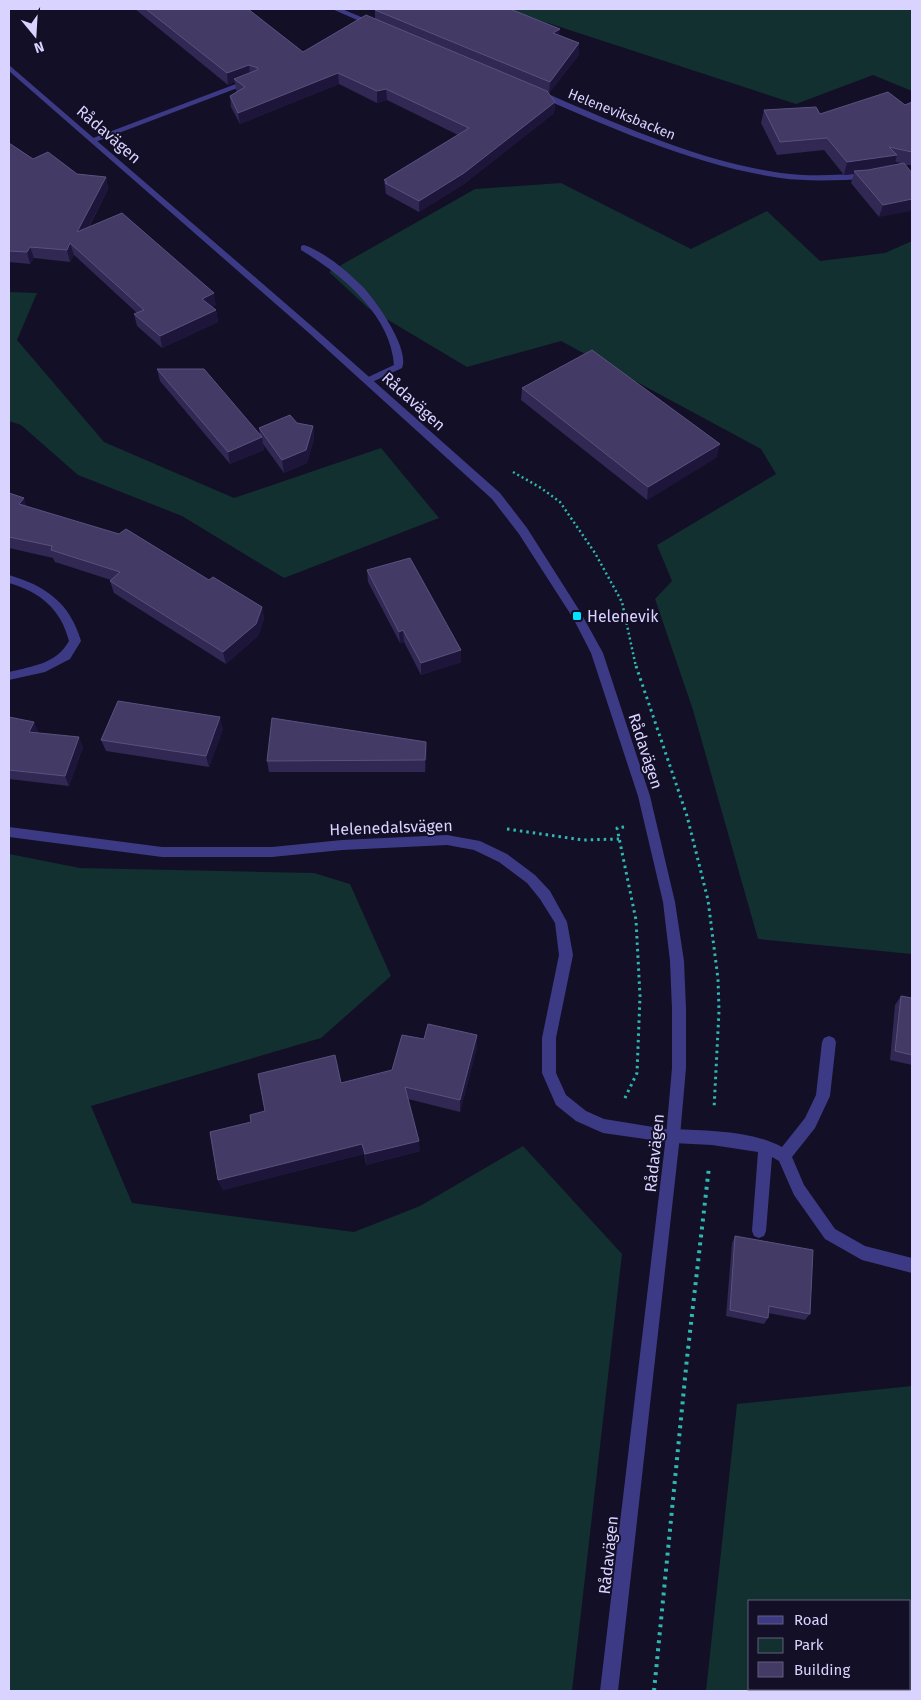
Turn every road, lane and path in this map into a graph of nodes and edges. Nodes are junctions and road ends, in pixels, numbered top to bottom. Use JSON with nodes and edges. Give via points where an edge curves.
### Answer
{"nodes":[{"id":1,"x":336,"y":9,"type":"edge"},
{"id":2,"x":386,"y":30,"type":"edge"},
{"id":3,"x":9,"y":67,"type":"edge"},
{"id":4,"x":254,"y":80,"type":"edge"},
{"id":5,"x":527,"y":89,"type":"edge"},
{"id":6,"x":92,"y":140,"type":"junction"},
{"id":7,"x":879,"y":175,"type":"edge"},
{"id":8,"x":304,"y":248,"type":"dead end"},
{"id":9,"x":367,"y":381,"type":"junction"},
{"id":10,"x":9,"y":579,"type":"edge"},
{"id":11,"x":9,"y":676,"type":"edge"},
{"id":12,"x":687,"y":816,"type":"dead end"},
{"id":13,"x":652,"y":822,"type":"junction"},
{"id":14,"x":9,"y":832,"type":"edge"},
{"id":15,"x":619,"y":839,"type":"junction"},
{"id":16,"x":476,"y":845,"type":"junction"},
{"id":17,"x":720,"y":1011,"type":"dead end"},
{"id":18,"x":829,"y":1042,"type":"dead end"},
{"id":19,"x":603,"y":1126,"type":"junction"},
{"id":20,"x":673,"y":1136,"type":"junction"},
{"id":21,"x":712,"y":1138,"type":"junction"},
{"id":22,"x":766,"y":1146,"type":"junction"},
{"id":23,"x":784,"y":1156,"type":"junction"},
{"id":24,"x":759,"y":1231,"type":"dead end"},
{"id":25,"x":912,"y":1265,"type":"edge"},
{"id":26,"x":609,"y":1691,"type":"edge"},
{"id":27,"x":654,"y":1691,"type":"edge"}],
"edges":[{"from":1,"to":2,"type":"street"},
{"from":3,"to":6,"type":"street","name":"Rådavägen"},
{"from":4,"to":6,"type":"street"},
{"from":5,"to":7,"type":"street","name":"Heleneviksbacken","via":[[686,154],[743,170],[790,178],[842,179]]},
{"from":6,"to":9,"type":"street","name":"Rådavägen"},
{"from":8,"to":9,"type":"street","via":[[331,264],[361,290],[398,350],[399,366]]},
{"from":9,"to":13,"type":"street","name":"Rådavägen","via":[[496,496],[551,574],[578,616],[596,653]]},
{"from":10,"to":11,"type":"street","via":[[58,602],[72,625],[75,641],[66,656],[41,668]]},
{"from":12,"to":13,"type":"path"},
{"from":13,"to":15,"type":"path","via":[[617,828]]},
{"from":13,"to":20,"type":"street","name":"Rådavägen","via":[[669,902],[677,961],[679,1068]]},
{"from":14,"to":16,"type":"street","name":"Helenedalsvägen","via":[[162,852],[272,852],[447,840]]},
{"from":15,"to":16,"type":"path","via":[[584,840],[510,828],[490,835]]},
{"from":15,"to":19,"type":"path","via":[[636,920],[640,996],[637,1073],[628,1095]]},
{"from":16,"to":19,"type":"street","name":"Helenedalsvägen","via":[[503,858],[531,879],[561,922],[566,955],[548,1038],[549,1073],[561,1100],[580,1116]]},
{"from":17,"to":21,"type":"path"},
{"from":18,"to":23,"type":"street","via":[[823,1096],[810,1123]]},
{"from":19,"to":20,"type":"street","name":"Helenedalsvägen"},
{"from":20,"to":21,"type":"street","name":"Helenedalsvägen"},
{"from":20,"to":26,"type":"street","name":"Rådavägen"},
{"from":21,"to":22,"type":"street","name":"Helenedalsvägen"},
{"from":21,"to":27,"type":"path"},
{"from":22,"to":23,"type":"street"},
{"from":22,"to":24,"type":"street"},
{"from":23,"to":25,"type":"street","via":[[799,1190],[830,1234],[862,1254]]}]}
